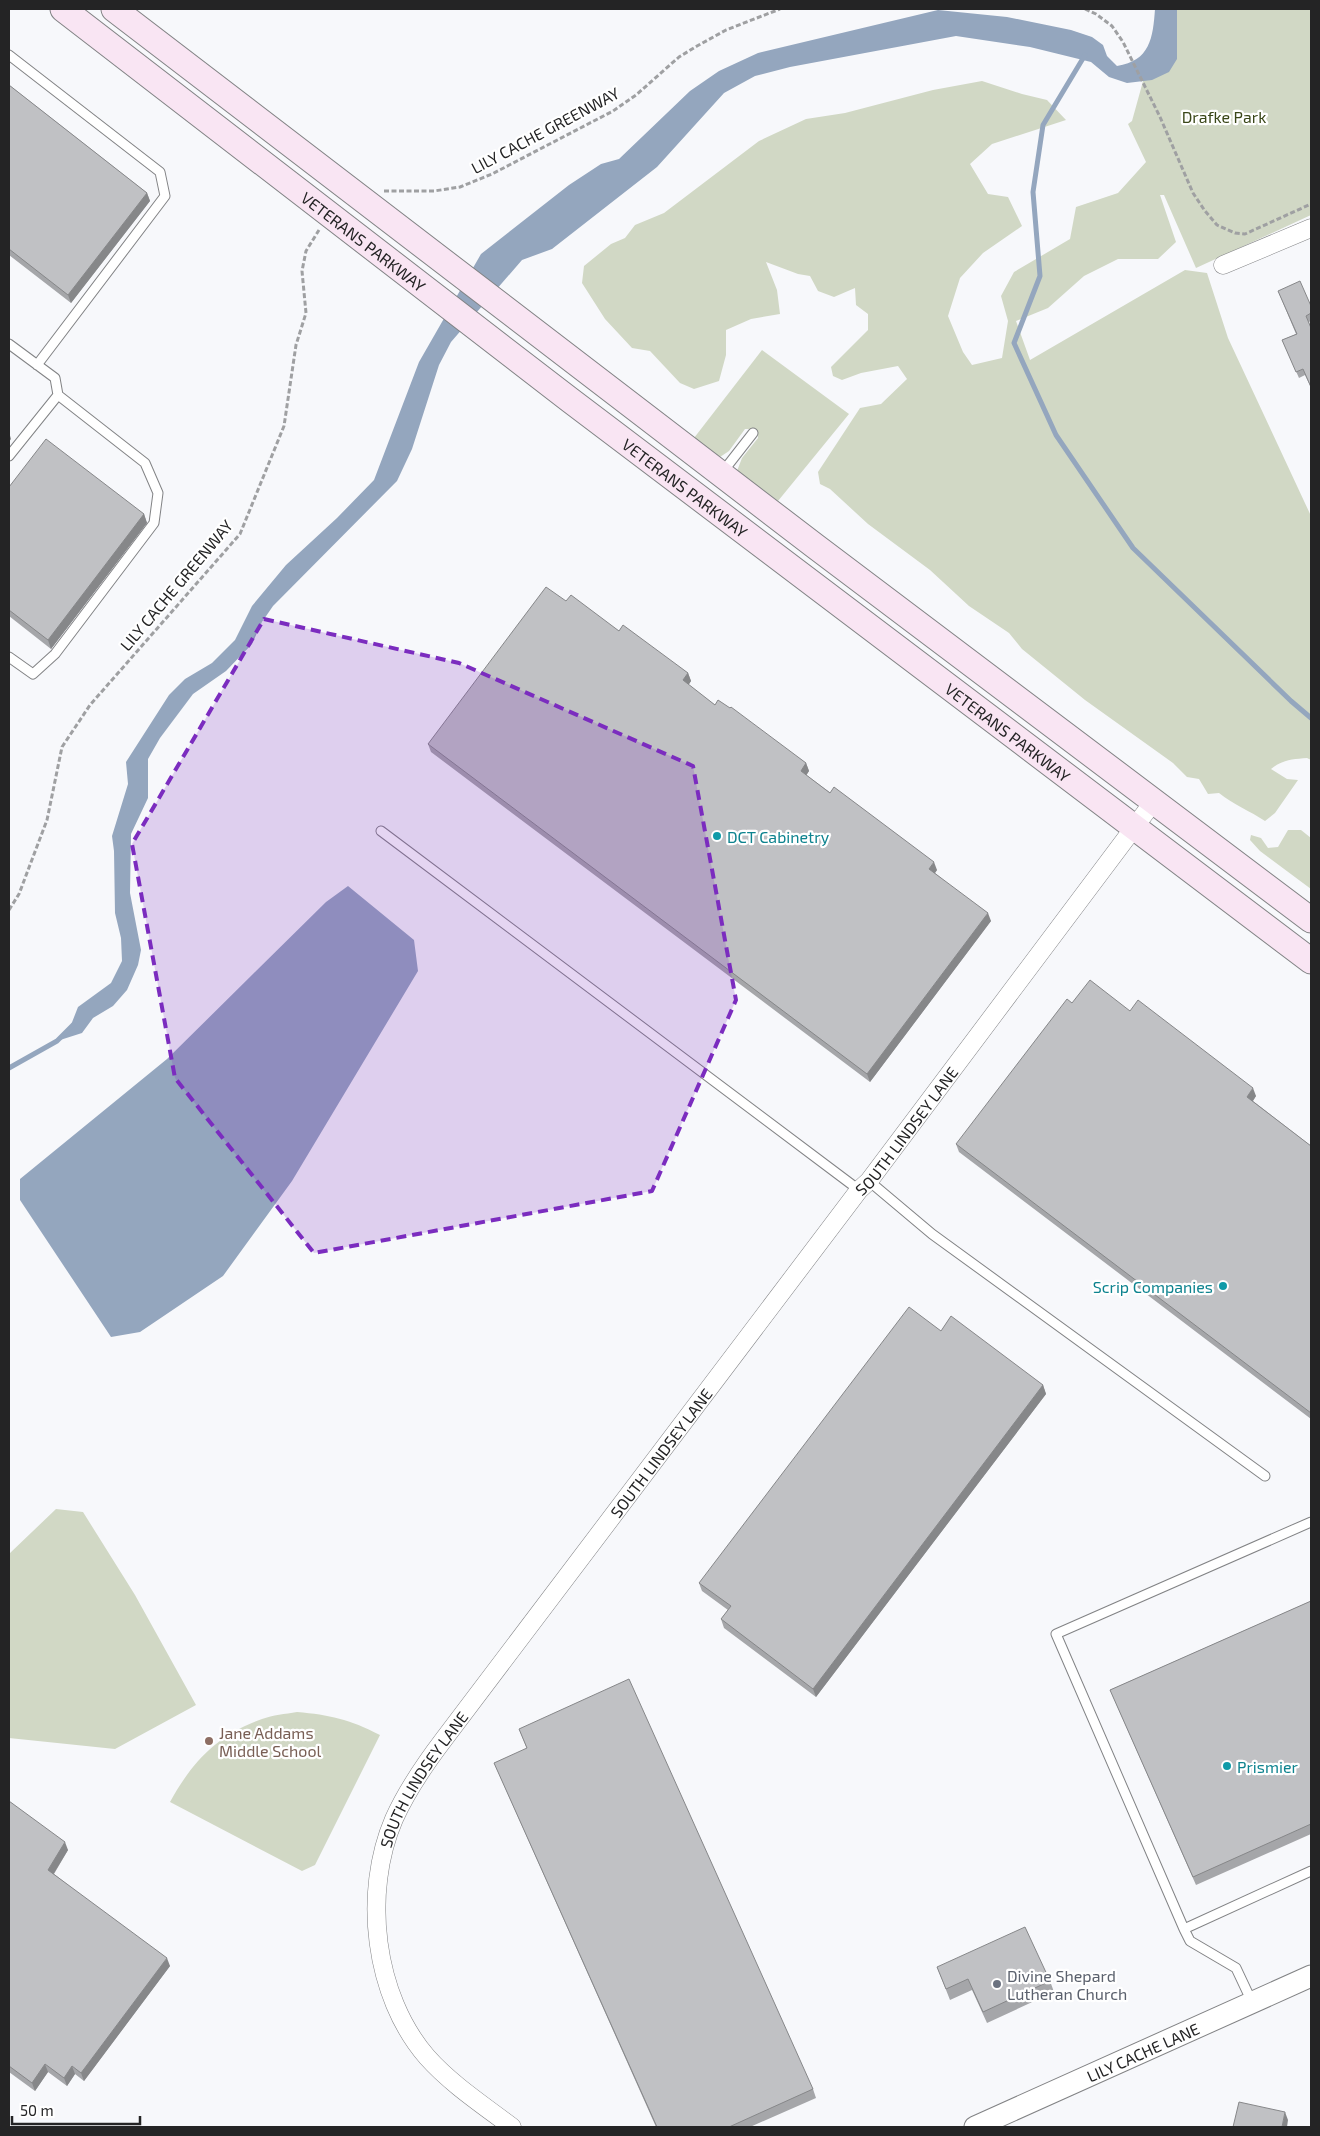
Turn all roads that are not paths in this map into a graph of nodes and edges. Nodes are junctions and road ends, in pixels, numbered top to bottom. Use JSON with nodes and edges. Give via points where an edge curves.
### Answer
{"nodes":[{"id":1,"x":63,"y":9,"type":"edge"},
{"id":2,"x":114,"y":9,"type":"edge"},
{"id":3,"x":9,"y":55,"type":"edge"},
{"id":4,"x":1311,"y":228,"type":"edge"},
{"id":5,"x":1223,"y":266,"type":"dead end"},
{"id":6,"x":9,"y":344,"type":"edge"},
{"id":7,"x":38,"y":365,"type":"junction"},
{"id":8,"x":58,"y":395,"type":"junction"},
{"id":9,"x":753,"y":433,"type":"dead end"},
{"id":10,"x":9,"y":456,"type":"edge"},
{"id":11,"x":721,"y":474,"type":"junction"},
{"id":12,"x":9,"y":657,"type":"edge"},
{"id":13,"x":1154,"y":802,"type":"junction"},
{"id":14,"x":1134,"y":827,"type":"junction"},
{"id":15,"x":381,"y":831,"type":"dead end"},
{"id":16,"x":1311,"y":920,"type":"edge"},
{"id":17,"x":1311,"y":962,"type":"edge"},
{"id":18,"x":864,"y":1185,"type":"junction"},
{"id":19,"x":1265,"y":1476,"type":"dead end"},
{"id":20,"x":1311,"y":1522,"type":"edge"},
{"id":21,"x":1311,"y":1871,"type":"edge"},
{"id":22,"x":1184,"y":1929,"type":"junction"},
{"id":23,"x":1311,"y":1976,"type":"edge"},
{"id":24,"x":1252,"y":2002,"type":"junction"},
{"id":25,"x":512,"y":2127,"type":"edge"},
{"id":26,"x":975,"y":2127,"type":"edge"}],
"edges":[{"from":1,"to":14,"type":"main road","name":"VETERANS PARKWAY","via":[[479,330]]},
{"from":2,"to":11,"type":"main road","name":"VETERANS PARKWAY"},
{"from":3,"to":7,"type":"lane","via":[[160,172],[165,196]]},
{"from":4,"to":5,"type":"street"},
{"from":6,"to":7,"type":"lane"},
{"from":7,"to":8,"type":"lane","via":[[55,378]]},
{"from":8,"to":10,"type":"lane"},
{"from":8,"to":12,"type":"lane","via":[[145,463],[158,493],[154,523],[55,654],[33,674]]},
{"from":9,"to":11,"type":"lane"},
{"from":11,"to":13,"type":"main road","name":"VETERANS PARKWAY"},
{"from":13,"to":14,"type":"street","name":"SOUTH LINDSEY LANE"},
{"from":13,"to":16,"type":"main road","name":"VETERANS PARKWAY"},
{"from":14,"to":17,"type":"main road","name":"VETERANS PARKWAY"},
{"from":14,"to":18,"type":"street","name":"SOUTH LINDSEY LANE"},
{"from":15,"to":18,"type":"lane"},
{"from":18,"to":19,"type":"lane"},
{"from":18,"to":25,"type":"street","name":"SOUTH LINDSEY LANE","via":[[431,1756],[410,1787],[394,1821],[385,1849],[376,1908],[383,1970],[391,1994],[426,2056],[450,2080]]},
{"from":20,"to":22,"type":"lane","via":[[1056,1634]]},
{"from":21,"to":22,"type":"lane"},
{"from":22,"to":24,"type":"lane","via":[[1190,1941],[1236,1968]]},
{"from":23,"to":24,"type":"street","name":"LILY CACHE LANE"},
{"from":24,"to":26,"type":"street","name":"LILY CACHE LANE"}]}
